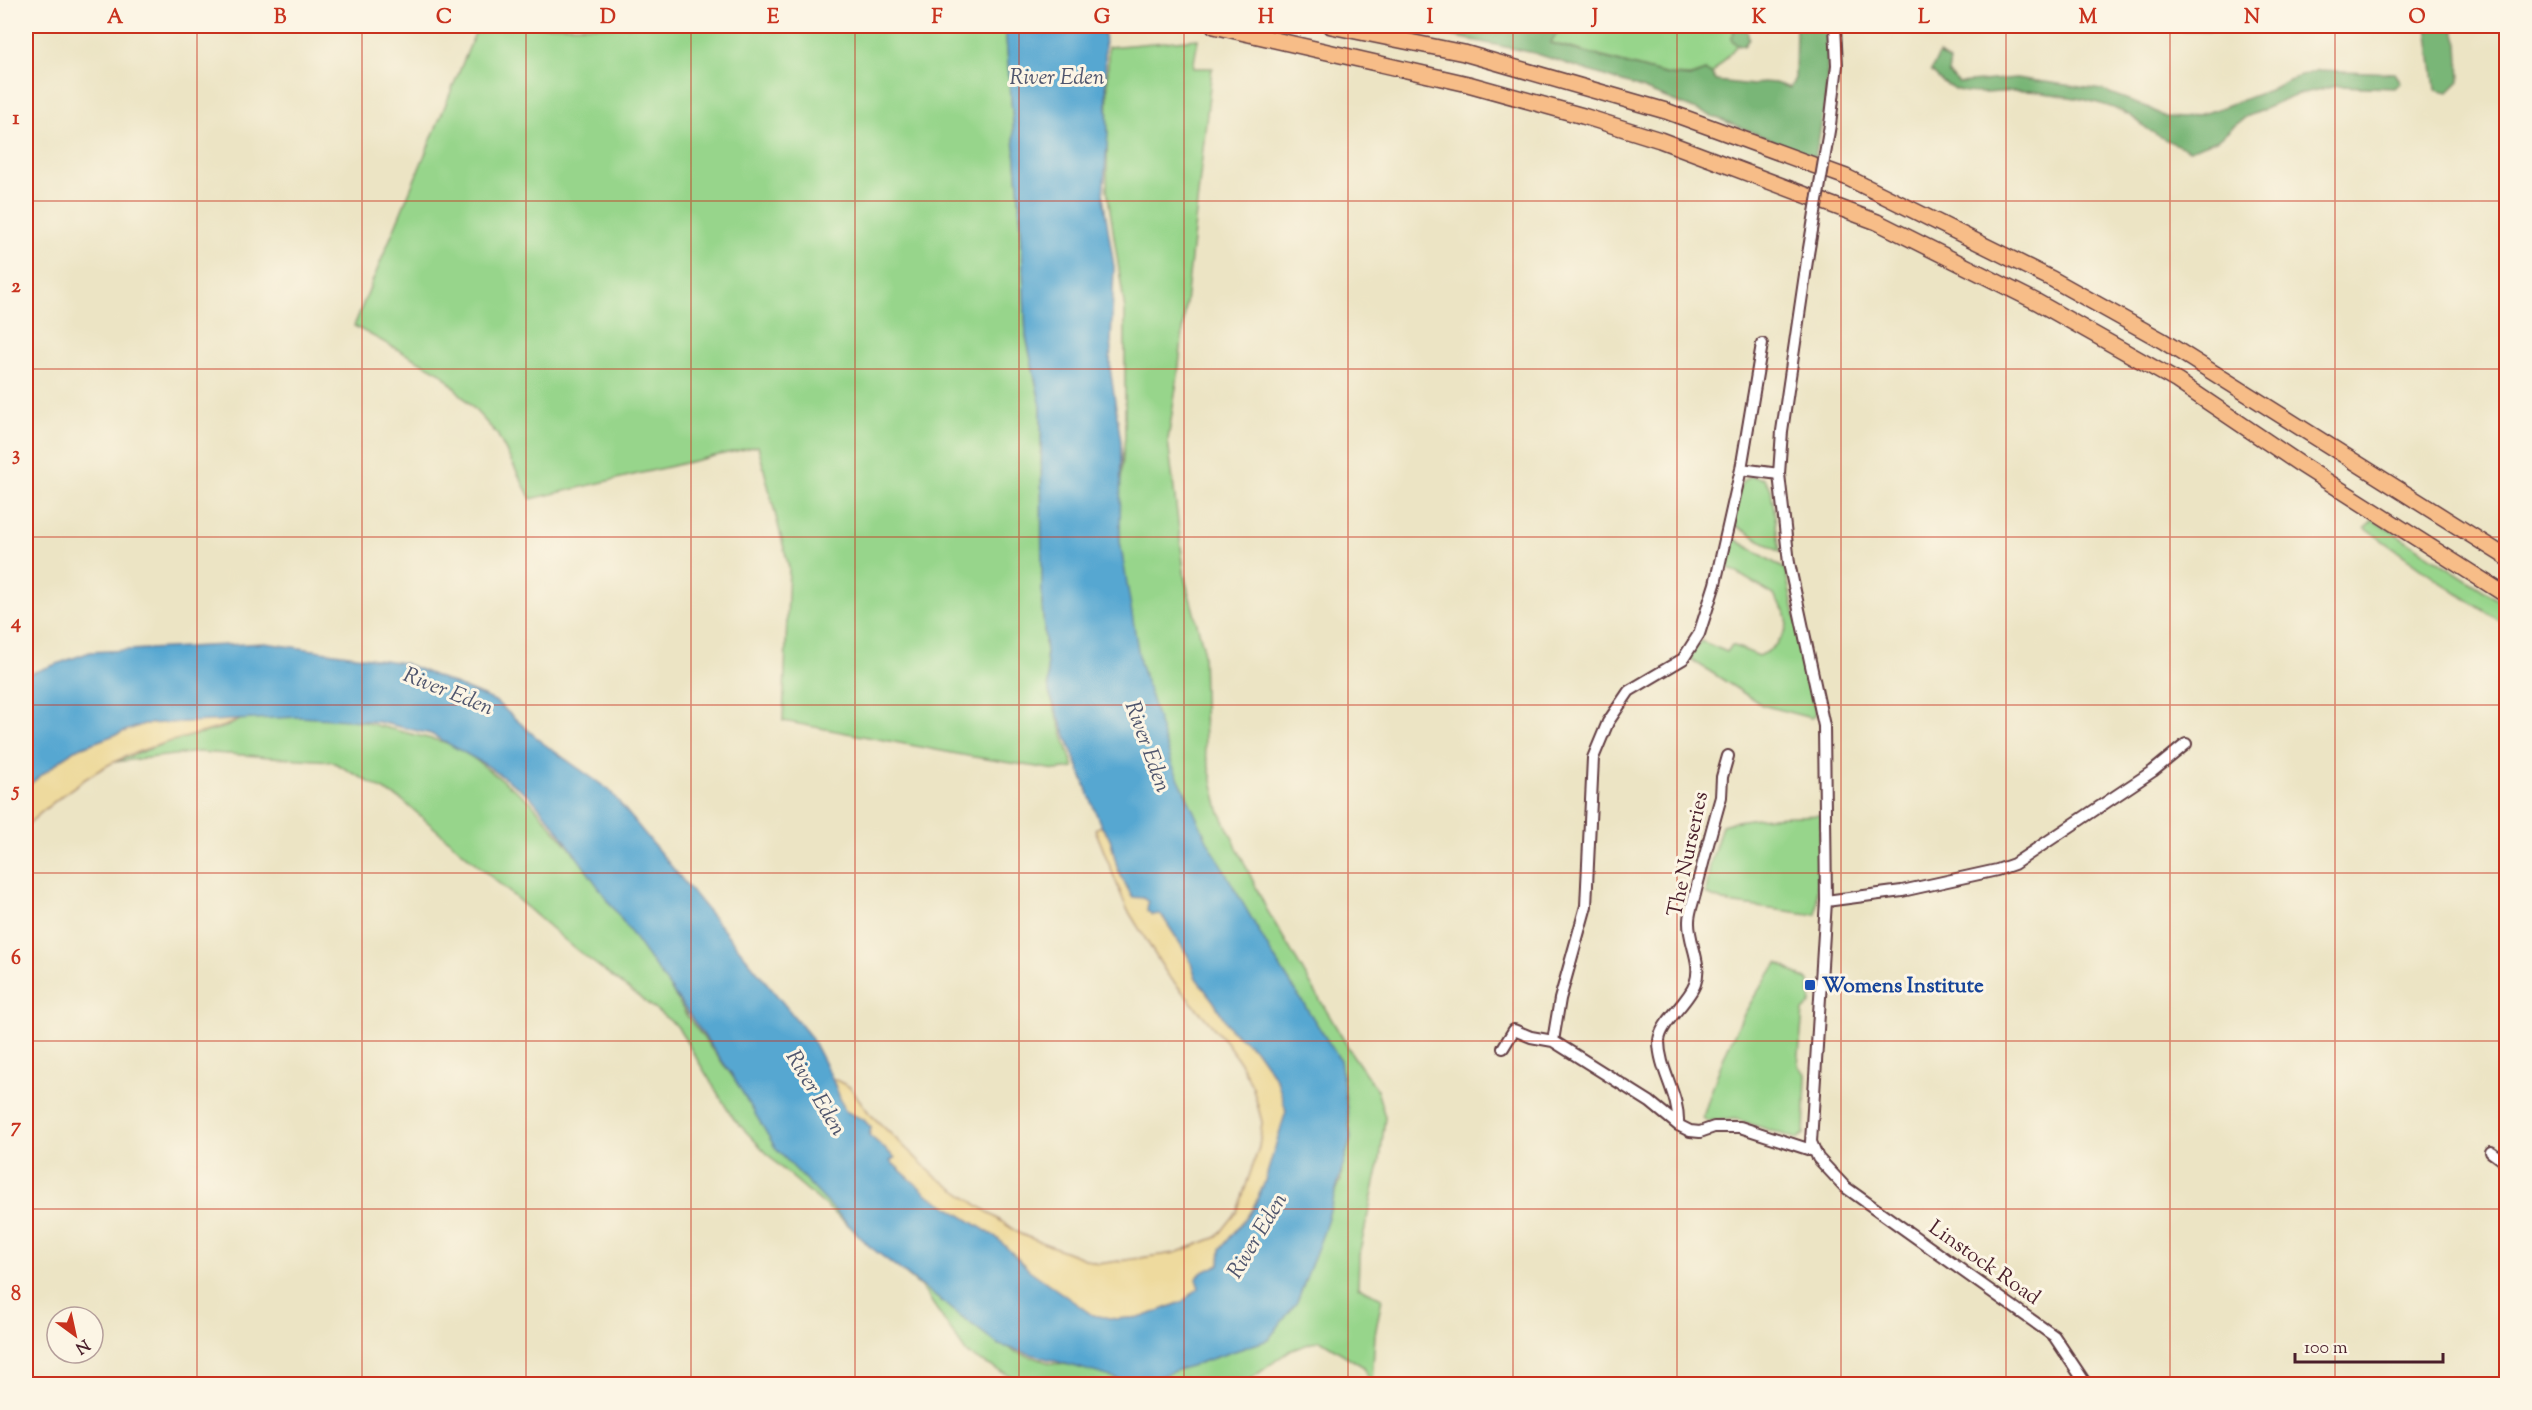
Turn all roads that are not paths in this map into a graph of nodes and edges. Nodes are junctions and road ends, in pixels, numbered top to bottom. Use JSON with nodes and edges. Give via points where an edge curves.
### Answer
{"nodes":[{"id":1,"x":1214,"y":26,"type":"edge"},
{"id":2,"x":1330,"y":26,"type":"edge"},
{"id":3,"x":1835,"y":26,"type":"edge"},
{"id":4,"x":1762,"y":344,"type":"dead end"},
{"id":5,"x":1741,"y":469,"type":"junction"},
{"id":6,"x":1779,"y":474,"type":"junction"},
{"id":7,"x":2506,"y":557,"type":"edge"},
{"id":8,"x":2506,"y":595,"type":"edge"},
{"id":9,"x":2186,"y":744,"type":"dead end"},
{"id":10,"x":1728,"y":756,"type":"dead end"},
{"id":11,"x":1826,"y":902,"type":"junction"},
{"id":12,"x":1553,"y":1041,"type":"junction"},
{"id":13,"x":1503,"y":1048,"type":"dead end"},
{"id":14,"x":1678,"y":1125,"type":"junction"},
{"id":15,"x":1814,"y":1151,"type":"junction"},
{"id":16,"x":2491,"y":1152,"type":"dead end"},
{"id":17,"x":2506,"y":1163,"type":"edge"},
{"id":18,"x":2086,"y":1384,"type":"edge"}],
"edges":[{"from":1,"to":8,"type":"highway","via":[[1468,84],[1583,116],[1660,140],[1877,222],[2027,297],[2177,381]]},
{"from":2,"to":7,"type":"highway","via":[[1464,53],[1666,111],[1846,177],[2052,279],[2163,341]]},
{"from":3,"to":6,"type":"street","bridge":true,"via":[[1837,65],[1830,124],[1782,431]]},
{"from":4,"to":5,"type":"street"},
{"from":5,"to":6,"type":"street"},
{"from":5,"to":12,"type":"street","via":[[1715,584],[1699,634],[1683,658],[1629,691],[1608,722],[1593,758],[1586,906],[1560,999]]},
{"from":6,"to":11,"type":"street","via":[[1788,563],[1824,726]]},
{"from":9,"to":11,"type":"street","via":[[2154,771],[2014,864],[1902,891]]},
{"from":10,"to":14,"type":"street","name":"The Nurseries","via":[[1689,921],[1698,963],[1696,980],[1690,997],[1659,1037],[1660,1056],[1679,1113]]},
{"from":11,"to":15,"type":"street","via":[[1810,1131]]},
{"from":12,"to":13,"type":"street","via":[[1514,1030]]},
{"from":12,"to":14,"type":"street","via":[[1650,1102]]},
{"from":14,"to":15,"type":"street","via":[[1700,1132],[1714,1127],[1740,1127]]},
{"from":15,"to":18,"type":"street","name":"Linstock Road","via":[[1845,1187],[2054,1336]]},
{"from":16,"to":17,"type":"street"}]}
